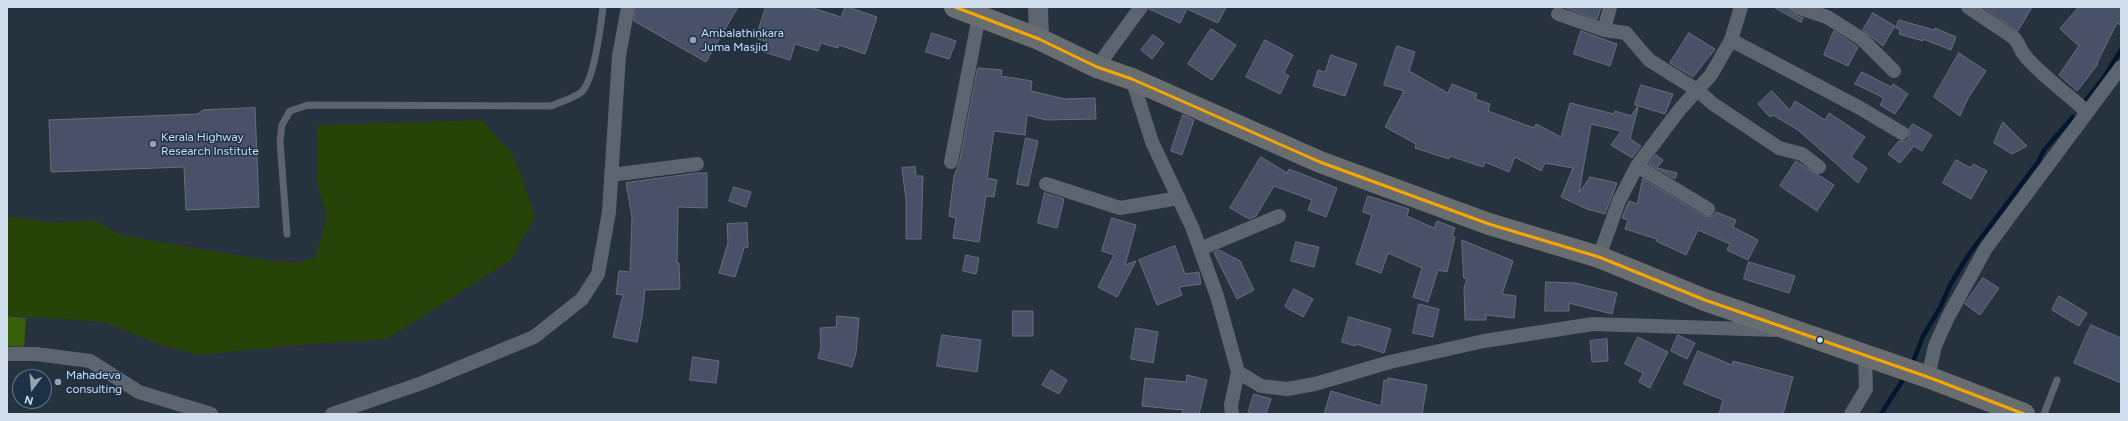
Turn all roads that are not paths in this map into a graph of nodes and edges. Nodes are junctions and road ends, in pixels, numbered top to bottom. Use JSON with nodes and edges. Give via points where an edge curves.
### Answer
{"nodes":[{"id":1,"x":603,"y":7,"type":"edge"},
{"id":2,"x":628,"y":7,"type":"edge"},
{"id":3,"x":954,"y":7,"type":"edge"},
{"id":4,"x":1038,"y":7,"type":"edge"},
{"id":5,"x":1141,"y":7,"type":"edge"},
{"id":6,"x":1610,"y":7,"type":"edge"},
{"id":7,"x":1741,"y":7,"type":"edge"},
{"id":8,"x":1797,"y":7,"type":"edge"},
{"id":9,"x":1968,"y":7,"type":"edge"},
{"id":10,"x":1558,"y":14,"type":"dead end"},
{"id":11,"x":979,"y":16,"type":"junction"},
{"id":12,"x":1604,"y":30,"type":"junction"},
{"id":13,"x":1039,"y":39,"type":"junction"},
{"id":14,"x":1731,"y":40,"type":"junction"},
{"id":15,"x":1097,"y":67,"type":"junction"},
{"id":16,"x":2121,"y":67,"type":"edge"},
{"id":17,"x":1894,"y":71,"type":"dead end"},
{"id":18,"x":1132,"y":79,"type":"junction"},
{"id":19,"x":1697,"y":90,"type":"junction"},
{"id":20,"x":2087,"y":112,"type":"junction"},
{"id":21,"x":1902,"y":133,"type":"dead end"},
{"id":22,"x":951,"y":162,"type":"dead end"},
{"id":23,"x":698,"y":164,"type":"dead end"},
{"id":24,"x":1637,"y":166,"type":"junction"},
{"id":25,"x":1819,"y":167,"type":"dead end"},
{"id":26,"x":611,"y":174,"type":"junction"},
{"id":27,"x":1046,"y":184,"type":"dead end"},
{"id":28,"x":1179,"y":198,"type":"junction"},
{"id":29,"x":1708,"y":208,"type":"dead end"},
{"id":30,"x":1279,"y":216,"type":"dead end"},
{"id":31,"x":287,"y":234,"type":"dead end"},
{"id":32,"x":1200,"y":249,"type":"junction"},
{"id":33,"x":1599,"y":257,"type":"junction"},
{"id":34,"x":1796,"y":331,"type":"junction"},
{"id":35,"x":7,"y":354,"type":"edge"},
{"id":36,"x":1865,"y":355,"type":"junction"},
{"id":37,"x":1238,"y":372,"type":"junction"},
{"id":38,"x":1924,"y":375,"type":"junction"},
{"id":39,"x":2057,"y":380,"type":"dead end"},
{"id":40,"x":211,"y":414,"type":"edge"},
{"id":41,"x":332,"y":414,"type":"edge"},
{"id":42,"x":1232,"y":414,"type":"edge"},
{"id":43,"x":1851,"y":414,"type":"edge"},
{"id":44,"x":2021,"y":414,"type":"edge"},
{"id":45,"x":2044,"y":414,"type":"edge"}],
"edges":[{"from":1,"to":31,"type":"lane","via":[[591,74],[581,93],[551,106],[308,105],[290,111],[282,125],[280,142]]},
{"from":2,"to":26,"type":"street","via":[[619,56]]},
{"from":3,"to":11,"type":"main road"},
{"from":4,"to":13,"type":"main road"},
{"from":5,"to":15,"type":"street"},
{"from":6,"to":12,"type":"street"},
{"from":7,"to":14,"type":"street"},
{"from":8,"to":17,"type":"street","via":[[1827,17],[1862,39]]},
{"from":9,"to":20,"type":"street","via":[[2014,38],[2020,44],[2023,54],[2037,69]]},
{"from":10,"to":12,"type":"street"},
{"from":11,"to":13,"type":"main road"},
{"from":11,"to":22,"type":"street"},
{"from":12,"to":19,"type":"street","via":[[1626,33],[1649,60]]},
{"from":13,"to":15,"type":"main road"},
{"from":14,"to":19,"type":"street","via":[[1711,75]]},
{"from":14,"to":21,"type":"street"},
{"from":15,"to":18,"type":"main road"},
{"from":16,"to":20,"type":"street"},
{"from":18,"to":28,"type":"street","via":[[1152,142]]},
{"from":18,"to":33,"type":"main road","via":[[1320,162],[1489,224]]},
{"from":19,"to":24,"type":"street"},
{"from":19,"to":25,"type":"street","via":[[1713,104],[1779,148],[1802,154]]},
{"from":20,"to":38,"type":"street","via":[[1986,248],[1948,317]]},
{"from":23,"to":26,"type":"street"},
{"from":24,"to":29,"type":"street"},
{"from":24,"to":33,"type":"street","via":[[1618,201]]},
{"from":26,"to":41,"type":"street","via":[[609,212],[598,274],[582,299],[570,310],[534,337],[422,383]]},
{"from":27,"to":28,"type":"street","via":[[1120,208]]},
{"from":28,"to":32,"type":"street"},
{"from":30,"to":32,"type":"street"},
{"from":32,"to":37,"type":"street","via":[[1217,296]]},
{"from":33,"to":34,"type":"main road","via":[[1705,300]]},
{"from":34,"to":36,"type":"main road"},
{"from":34,"to":37,"type":"street","via":[[1593,324],[1477,343],[1390,362],[1286,390],[1261,386]]},
{"from":35,"to":40,"type":"street","via":[[36,354],[90,361],[139,392]]},
{"from":36,"to":38,"type":"main road"},
{"from":36,"to":43,"type":"street","via":[[1866,389]]},
{"from":37,"to":42,"type":"street","via":[[1231,405]]},
{"from":38,"to":44,"type":"main road"},
{"from":39,"to":45,"type":"lane"}]}
